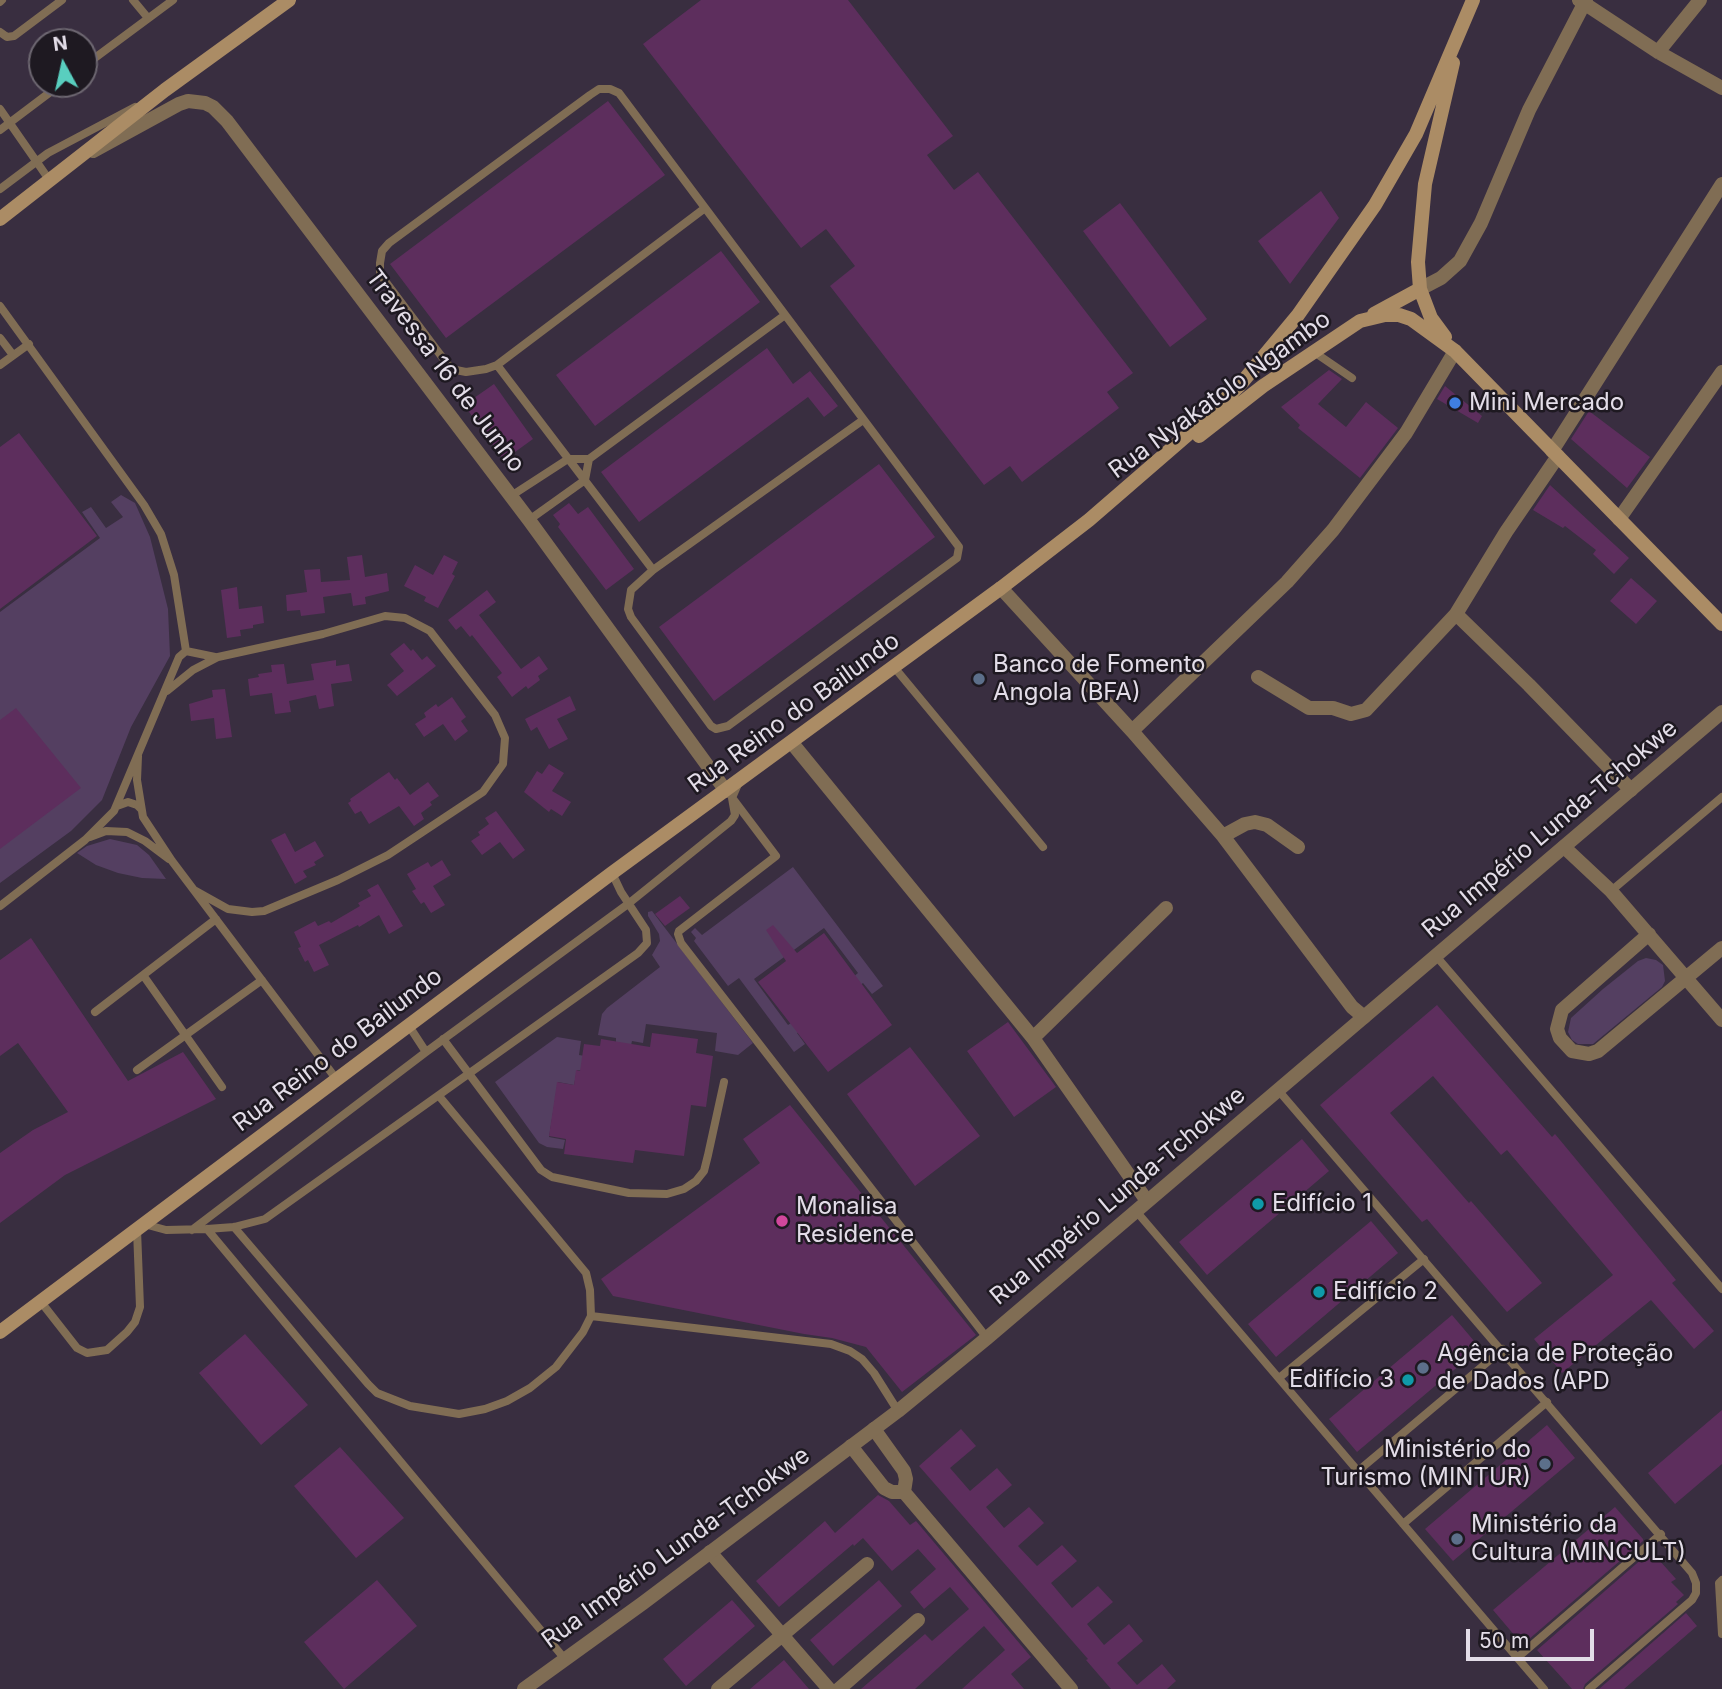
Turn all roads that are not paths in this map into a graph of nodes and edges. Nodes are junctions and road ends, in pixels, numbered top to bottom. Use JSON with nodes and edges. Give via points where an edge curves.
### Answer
{"nodes":[{"id":1,"x":62,"y":0,"type":"edge"},
{"id":2,"x":132,"y":0,"type":"edge"},
{"id":3,"x":173,"y":0,"type":"edge"},
{"id":4,"x":289,"y":0,"type":"edge"},
{"id":5,"x":1473,"y":0,"type":"edge"},
{"id":6,"x":1700,"y":0,"type":"edge"},
{"id":7,"x":1583,"y":1,"type":"edge"},
{"id":8,"x":148,"y":18,"type":"junction"},
{"id":9,"x":1461,"y":28,"type":"junction"},
{"id":10,"x":0,"y":32,"type":"edge"},
{"id":11,"x":1658,"y":52,"type":"junction"},
{"id":12,"x":98,"y":56,"type":"edge"},
{"id":13,"x":1722,"y":88,"type":"edge"},
{"id":14,"x":165,"y":90,"type":"junction"},
{"id":15,"x":42,"y":98,"type":"edge"},
{"id":16,"x":0,"y":109,"type":"edge"},
{"id":17,"x":10,"y":122,"type":"junction"},
{"id":18,"x":0,"y":130,"type":"edge"},
{"id":19,"x":37,"y":161,"type":"junction"},
{"id":20,"x":76,"y":161,"type":"junction"},
{"id":21,"x":50,"y":181,"type":"junction"},
{"id":22,"x":1722,"y":184,"type":"edge"},
{"id":23,"x":0,"y":189,"type":"edge"},
{"id":24,"x":705,"y":208,"type":"junction"},
{"id":25,"x":0,"y":219,"type":"edge"},
{"id":26,"x":1420,"y":289,"type":"junction"},
{"id":27,"x":0,"y":306,"type":"edge"},
{"id":28,"x":785,"y":315,"type":"junction"},
{"id":29,"x":1360,"y":321,"type":"junction"},
{"id":30,"x":0,"y":338,"type":"edge"},
{"id":31,"x":29,"y":344,"type":"junction"},
{"id":32,"x":1455,"y":351,"type":"junction"},
{"id":33,"x":1314,"y":352,"type":"junction"},
{"id":34,"x":13,"y":355,"type":"junction"},
{"id":35,"x":0,"y":365,"type":"edge"},
{"id":36,"x":497,"y":365,"type":"junction"},
{"id":37,"x":1722,"y":372,"type":"edge"},
{"id":38,"x":1352,"y":379,"type":"dead end"},
{"id":39,"x":863,"y":420,"type":"junction"},
{"id":40,"x":1555,"y":454,"type":"junction"},
{"id":41,"x":568,"y":459,"type":"junction"},
{"id":42,"x":589,"y":459,"type":"junction"},
{"id":43,"x":585,"y":480,"type":"junction"},
{"id":44,"x":511,"y":496,"type":"junction"},
{"id":45,"x":1619,"y":519,"type":"junction"},
{"id":46,"x":530,"y":520,"type":"junction"},
{"id":47,"x":1090,"y":520,"type":"junction"},
{"id":48,"x":653,"y":570,"type":"junction"},
{"id":49,"x":1001,"y":588,"type":"junction"},
{"id":50,"x":1455,"y":614,"type":"junction"},
{"id":51,"x":1722,"y":624,"type":"edge"},
{"id":52,"x":190,"y":652,"type":"junction"},
{"id":53,"x":218,"y":657,"type":"junction"},
{"id":54,"x":179,"y":660,"type":"junction"},
{"id":55,"x":894,"y":667,"type":"junction"},
{"id":56,"x":195,"y":669,"type":"junction"},
{"id":57,"x":1258,"y":677,"type":"dead end"},
{"id":58,"x":167,"y":691,"type":"junction"},
{"id":59,"x":1722,"y":712,"type":"edge"},
{"id":60,"x":1132,"y":731,"type":"junction"},
{"id":61,"x":792,"y":743,"type":"junction"},
{"id":62,"x":138,"y":756,"type":"junction"},
{"id":63,"x":1631,"y":790,"type":"junction"},
{"id":64,"x":729,"y":795,"type":"junction"},
{"id":65,"x":1722,"y":797,"type":"edge"},
{"id":66,"x":116,"y":809,"type":"junction"},
{"id":67,"x":142,"y":813,"type":"junction"},
{"id":68,"x":124,"y":831,"type":"junction"},
{"id":69,"x":1223,"y":836,"type":"junction"},
{"id":70,"x":85,"y":840,"type":"junction"},
{"id":71,"x":1043,"y":847,"type":"dead end"},
{"id":72,"x":1298,"y":847,"type":"dead end"},
{"id":73,"x":1564,"y":847,"type":"junction"},
{"id":74,"x":172,"y":861,"type":"junction"},
{"id":75,"x":612,"y":873,"type":"junction"},
{"id":76,"x":194,"y":890,"type":"junction"},
{"id":77,"x":1611,"y":891,"type":"junction"},
{"id":78,"x":628,"y":904,"type":"junction"},
{"id":79,"x":0,"y":906,"type":"edge"},
{"id":80,"x":1166,"y":908,"type":"dead end"},
{"id":81,"x":216,"y":919,"type":"junction"},
{"id":82,"x":1649,"y":934,"type":"junction"},
{"id":83,"x":1722,"y":948,"type":"edge"},
{"id":84,"x":1436,"y":956,"type":"junction"},
{"id":85,"x":143,"y":975,"type":"junction"},
{"id":86,"x":1687,"y":978,"type":"junction"},
{"id":87,"x":262,"y":980,"type":"junction"},
{"id":88,"x":95,"y":1012,"type":"dead end"},
{"id":89,"x":1364,"y":1017,"type":"junction"},
{"id":90,"x":1722,"y":1020,"type":"edge"},
{"id":91,"x":409,"y":1026,"type":"junction"},
{"id":92,"x":186,"y":1035,"type":"junction"},
{"id":93,"x":443,"y":1038,"type":"junction"},
{"id":94,"x":1033,"y":1038,"type":"junction"},
{"id":95,"x":426,"y":1052,"type":"junction"},
{"id":96,"x":137,"y":1070,"type":"dead end"},
{"id":97,"x":471,"y":1073,"type":"junction"},
{"id":98,"x":337,"y":1080,"type":"junction"},
{"id":99,"x":724,"y":1082,"type":"dead end"},
{"id":100,"x":222,"y":1087,"type":"dead end"},
{"id":101,"x":1278,"y":1090,"type":"junction"},
{"id":102,"x":439,"y":1096,"type":"junction"},
{"id":103,"x":1141,"y":1206,"type":"junction"},
{"id":104,"x":141,"y":1227,"type":"junction"},
{"id":105,"x":234,"y":1227,"type":"junction"},
{"id":106,"x":207,"y":1229,"type":"junction"},
{"id":107,"x":192,"y":1230,"type":"junction"},
{"id":108,"x":1424,"y":1259,"type":"junction"},
{"id":109,"x":1722,"y":1289,"type":"edge"},
{"id":110,"x":41,"y":1301,"type":"junction"},
{"id":111,"x":591,"y":1316,"type":"junction"},
{"id":112,"x":17,"y":1320,"type":"junction"},
{"id":113,"x":0,"y":1327,"type":"edge"},
{"id":114,"x":0,"y":1332,"type":"edge"},
{"id":115,"x":987,"y":1338,"type":"junction"},
{"id":116,"x":1503,"y":1349,"type":"junction"},
{"id":117,"x":1279,"y":1378,"type":"junction"},
{"id":118,"x":1547,"y":1402,"type":"junction"},
{"id":119,"x":898,"y":1411,"type":"junction"},
{"id":120,"x":874,"y":1429,"type":"junction"},
{"id":121,"x":851,"y":1446,"type":"junction"},
{"id":122,"x":1358,"y":1471,"type":"junction"},
{"id":123,"x":904,"y":1492,"type":"junction"},
{"id":124,"x":1403,"y":1524,"type":"junction"},
{"id":125,"x":1661,"y":1534,"type":"junction"},
{"id":126,"x":710,"y":1552,"type":"junction"},
{"id":127,"x":867,"y":1564,"type":"dead end"},
{"id":128,"x":1722,"y":1580,"type":"edge"},
{"id":129,"x":918,"y":1620,"type":"dead end"},
{"id":130,"x":1722,"y":1634,"type":"edge"},
{"id":131,"x":782,"y":1636,"type":"junction"},
{"id":132,"x":564,"y":1658,"type":"junction"},
{"id":133,"x":1517,"y":1658,"type":"junction"},
{"id":134,"x":1068,"y":1688,"type":"edge"},
{"id":135,"x":524,"y":1689,"type":"edge"},
{"id":136,"x":718,"y":1689,"type":"edge"},
{"id":137,"x":829,"y":1689,"type":"edge"},
{"id":138,"x":839,"y":1689,"type":"edge"},
{"id":139,"x":1544,"y":1689,"type":"edge"},
{"id":140,"x":1589,"y":1689,"type":"edge"}],
"edges":[{"from":1,"to":10,"type":"lane","via":[[13,36]]},
{"from":2,"to":8,"type":"lane"},
{"from":3,"to":8,"type":"lane"},
{"from":4,"to":14,"type":"main road"},
{"from":5,"to":9,"type":"main road","name":"Rua Reino do Bailundo"},
{"from":6,"to":11,"type":"street"},
{"from":7,"to":11,"type":"street"},
{"from":7,"to":26,"type":"street","via":[[1460,261]]},
{"from":8,"to":12,"type":"lane"},
{"from":9,"to":26,"type":"main road","name":"Rua Nyakatolo Ngambo","via":[[1425,184]]},
{"from":9,"to":47,"type":"main road","name":"Rua Reino do Bailundo","via":[[1416,134],[1375,205],[1298,315],[1239,386]]},
{"from":11,"to":13,"type":"street"},
{"from":14,"to":19,"type":"lane"},
{"from":14,"to":20,"type":"main road"},
{"from":15,"to":17,"type":"lane"},
{"from":16,"to":17,"type":"lane"},
{"from":17,"to":18,"type":"lane"},
{"from":17,"to":19,"type":"lane"},
{"from":19,"to":21,"type":"lane"},
{"from":19,"to":23,"type":"lane"},
{"from":20,"to":21,"type":"main road"},
{"from":20,"to":44,"type":"street","name":"Travessa 16 de Junho","via":[[179,104],[198,101],[213,107],[249,148]]},
{"from":21,"to":25,"type":"main road"},
{"from":22,"to":40,"type":"street"},
{"from":24,"to":28,"type":"lane"},
{"from":24,"to":36,"type":"lane"},
{"from":24,"to":36,"type":"lane","via":[[620,93],[599,89],[389,243],[382,251],[380,272],[448,365],[467,372]]},
{"from":26,"to":29,"type":"main road"},
{"from":26,"to":32,"type":"main road","name":"Rua Nyakatolo Ngambo","via":[[1431,318]]},
{"from":27,"to":31,"type":"lane"},
{"from":28,"to":39,"type":"lane"},
{"from":28,"to":42,"type":"lane"},
{"from":29,"to":32,"type":"main road","name":"Rua Nyakatolo Ngambo","via":[[1399,315],[1423,325]]},
{"from":29,"to":33,"type":"main road","name":"Rua Nyakatolo Ngambo"},
{"from":30,"to":34,"type":"lane"},
{"from":31,"to":34,"type":"lane"},
{"from":31,"to":52,"type":"lane","via":[[161,534]]},
{"from":32,"to":40,"type":"main road","name":"Rua Nyakatolo Ngambo"},
{"from":32,"to":60,"type":"street","via":[[1406,433],[1333,530],[1287,582]]},
{"from":33,"to":38,"type":"lane"},
{"from":33,"to":47,"type":"main road","name":"Rua Nyakatolo Ngambo"},
{"from":34,"to":35,"type":"lane"},
{"from":36,"to":41,"type":"lane"},
{"from":37,"to":45,"type":"street"},
{"from":39,"to":48,"type":"lane"},
{"from":39,"to":48,"type":"lane","via":[[960,547],[959,555],[722,729],[711,726],[631,617],[631,590]]},
{"from":40,"to":45,"type":"main road","name":"Rua Nyakatolo Ngambo"},
{"from":40,"to":50,"type":"street"},
{"from":41,"to":42,"type":"lane"},
{"from":41,"to":43,"type":"lane"},
{"from":41,"to":44,"type":"lane"},
{"from":42,"to":43,"type":"lane"},
{"from":43,"to":46,"type":"lane"},
{"from":43,"to":48,"type":"lane"},
{"from":44,"to":46,"type":"street","name":"Travessa 16 de Junho"},
{"from":45,"to":51,"type":"main road","name":"Rua Nyakatolo Ngambo"},
{"from":46,"to":64,"type":"street","name":"Travessa 16 de Junho"},
{"from":47,"to":49,"type":"main road","name":"Rua Reino do Bailundo"},
{"from":49,"to":55,"type":"main road","name":"Rua Reino do Bailundo"},
{"from":49,"to":60,"type":"street"},
{"from":50,"to":57,"type":"street","via":[[1360,713],[1309,708]]},
{"from":50,"to":63,"type":"street"},
{"from":52,"to":53,"type":"lane"},
{"from":52,"to":54,"type":"lane","via":[[181,654]]},
{"from":52,"to":56,"type":"lane","via":[[199,660]]},
{"from":53,"to":56,"type":"lane"},
{"from":53,"to":76,"type":"lane","via":[[385,616],[405,618],[430,631],[495,715],[505,738],[503,764],[483,793],[388,855],[264,911],[228,909]]},
{"from":54,"to":56,"type":"lane","via":[[183,669]]},
{"from":54,"to":58,"type":"lane"},
{"from":55,"to":61,"type":"main road","name":"Rua Reino do Bailundo"},
{"from":55,"to":71,"type":"lane"},
{"from":56,"to":58,"type":"lane"},
{"from":58,"to":62,"type":"lane"},
{"from":59,"to":63,"type":"street","name":"Rua Império Lunda-Tchokwe"},
{"from":60,"to":69,"type":"street"},
{"from":61,"to":64,"type":"main road","name":"Rua Reino do Bailundo","via":[[739,782]]},
{"from":61,"to":94,"type":"street"},
{"from":62,"to":66,"type":"lane"},
{"from":62,"to":67,"type":"lane"},
{"from":63,"to":73,"type":"street","name":"Rua Império Lunda-Tchokwe"},
{"from":64,"to":75,"type":"main road","name":"Rua Reino do Bailundo"},
{"from":64,"to":78,"type":"lane","via":[[735,815],[732,821]]},
{"from":64,"to":115,"type":"lane","via":[[776,856],[679,931],[681,943]]},
{"from":65,"to":77,"type":"lane"},
{"from":66,"to":67,"type":"lane","via":[[128,802]]},
{"from":66,"to":68,"type":"lane","via":[[115,824]]},
{"from":66,"to":70,"type":"lane"},
{"from":67,"to":68,"type":"lane","via":[[139,827]]},
{"from":67,"to":74,"type":"lane"},
{"from":68,"to":70,"type":"lane","via":[[106,831]]},
{"from":68,"to":74,"type":"lane"},
{"from":69,"to":72,"type":"street","via":[[1255,822]]},
{"from":69,"to":89,"type":"street"},
{"from":70,"to":79,"type":"lane"},
{"from":73,"to":77,"type":"street"},
{"from":73,"to":84,"type":"street","name":"Rua Império Lunda-Tchokwe"},
{"from":74,"to":76,"type":"lane"},
{"from":75,"to":78,"type":"lane"},
{"from":75,"to":91,"type":"main road","name":"Rua Reino do Bailundo"},
{"from":76,"to":81,"type":"lane"},
{"from":77,"to":82,"type":"street"},
{"from":78,"to":93,"type":"lane"},
{"from":78,"to":97,"type":"lane","via":[[646,930],[647,943],[642,949]]},
{"from":80,"to":94,"type":"street"},
{"from":81,"to":85,"type":"lane"},
{"from":81,"to":87,"type":"lane"},
{"from":82,"to":86,"type":"street"},
{"from":82,"to":86,"type":"street","via":[[1562,1010],[1557,1029],[1565,1045],[1580,1053],[1598,1051]]},
{"from":83,"to":86,"type":"street"},
{"from":84,"to":89,"type":"street","name":"Rua Império Lunda-Tchokwe"},
{"from":84,"to":109,"type":"lane"},
{"from":85,"to":88,"type":"lane"},
{"from":85,"to":92,"type":"lane"},
{"from":86,"to":90,"type":"street"},
{"from":87,"to":92,"type":"lane"},
{"from":87,"to":98,"type":"lane"},
{"from":89,"to":101,"type":"street","name":"Rua Império Lunda-Tchokwe"},
{"from":91,"to":95,"type":"lane"},
{"from":91,"to":98,"type":"main road","name":"Rua Reino do Bailundo"},
{"from":92,"to":96,"type":"lane"},
{"from":92,"to":100,"type":"lane"},
{"from":93,"to":95,"type":"lane"},
{"from":93,"to":97,"type":"lane"},
{"from":94,"to":103,"type":"street"},
{"from":95,"to":107,"type":"lane"},
{"from":97,"to":99,"type":"lane","via":[[541,1170],[552,1177],[651,1196],[684,1189],[704,1171]]},
{"from":97,"to":102,"type":"lane"},
{"from":98,"to":104,"type":"main road","name":"Rua Reino do Bailundo"},
{"from":101,"to":103,"type":"street","name":"Rua Império Lunda-Tchokwe"},
{"from":101,"to":108,"type":"lane"},
{"from":102,"to":105,"type":"lane","via":[[265,1219]]},
{"from":102,"to":111,"type":"lane","via":[[586,1273]]},
{"from":103,"to":115,"type":"street","name":"Rua Império Lunda-Tchokwe"},
{"from":103,"to":117,"type":"lane"},
{"from":104,"to":107,"type":"lane"},
{"from":104,"to":110,"type":"main road","name":"Rua Reino do Bailundo"},
{"from":104,"to":110,"type":"lane","via":[[135,1322],[107,1350],[87,1353],[77,1348]]},
{"from":105,"to":106,"type":"lane"},
{"from":105,"to":111,"type":"lane","via":[[368,1384],[377,1393],[410,1406],[459,1414],[507,1401],[556,1367]]},
{"from":106,"to":107,"type":"lane"},
{"from":106,"to":132,"type":"lane"},
{"from":108,"to":116,"type":"lane"},
{"from":108,"to":117,"type":"lane"},
{"from":110,"to":112,"type":"main road","name":"Rua Reino do Bailundo"},
{"from":111,"to":119,"type":"lane","via":[[831,1344],[862,1359]]},
{"from":112,"to":113,"type":"street"},
{"from":112,"to":114,"type":"main road","name":"Rua Reino do Bailundo"},
{"from":115,"to":119,"type":"street","name":"Rua Império Lunda-Tchokwe"},
{"from":116,"to":118,"type":"lane"},
{"from":116,"to":122,"type":"lane"},
{"from":117,"to":122,"type":"lane"},
{"from":118,"to":124,"type":"lane"},
{"from":118,"to":125,"type":"lane"},
{"from":119,"to":120,"type":"street","name":"Rua Império Lunda-Tchokwe"},
{"from":120,"to":121,"type":"street","name":"Rua Império Lunda-Tchokwe"},
{"from":120,"to":123,"type":"street","via":[[904,1471]]},
{"from":121,"to":123,"type":"street","via":[[884,1488]]},
{"from":121,"to":126,"type":"street","name":"Rua Império Lunda-Tchokwe"},
{"from":122,"to":124,"type":"lane"},
{"from":123,"to":134,"type":"street"},
{"from":124,"to":133,"type":"lane"},
{"from":125,"to":133,"type":"lane"},
{"from":125,"to":140,"type":"lane","via":[[1692,1573],[1696,1593]]},
{"from":126,"to":131,"type":"street"},
{"from":126,"to":132,"type":"street","name":"Rua Império Lunda-Tchokwe"},
{"from":127,"to":131,"type":"street"},
{"from":128,"to":130,"type":"lane"},
{"from":129,"to":138,"type":"street"},
{"from":131,"to":136,"type":"street"},
{"from":131,"to":137,"type":"street"},
{"from":132,"to":135,"type":"street","name":"Rua Império Lunda-Tchokwe"},
{"from":133,"to":139,"type":"lane"}]}
